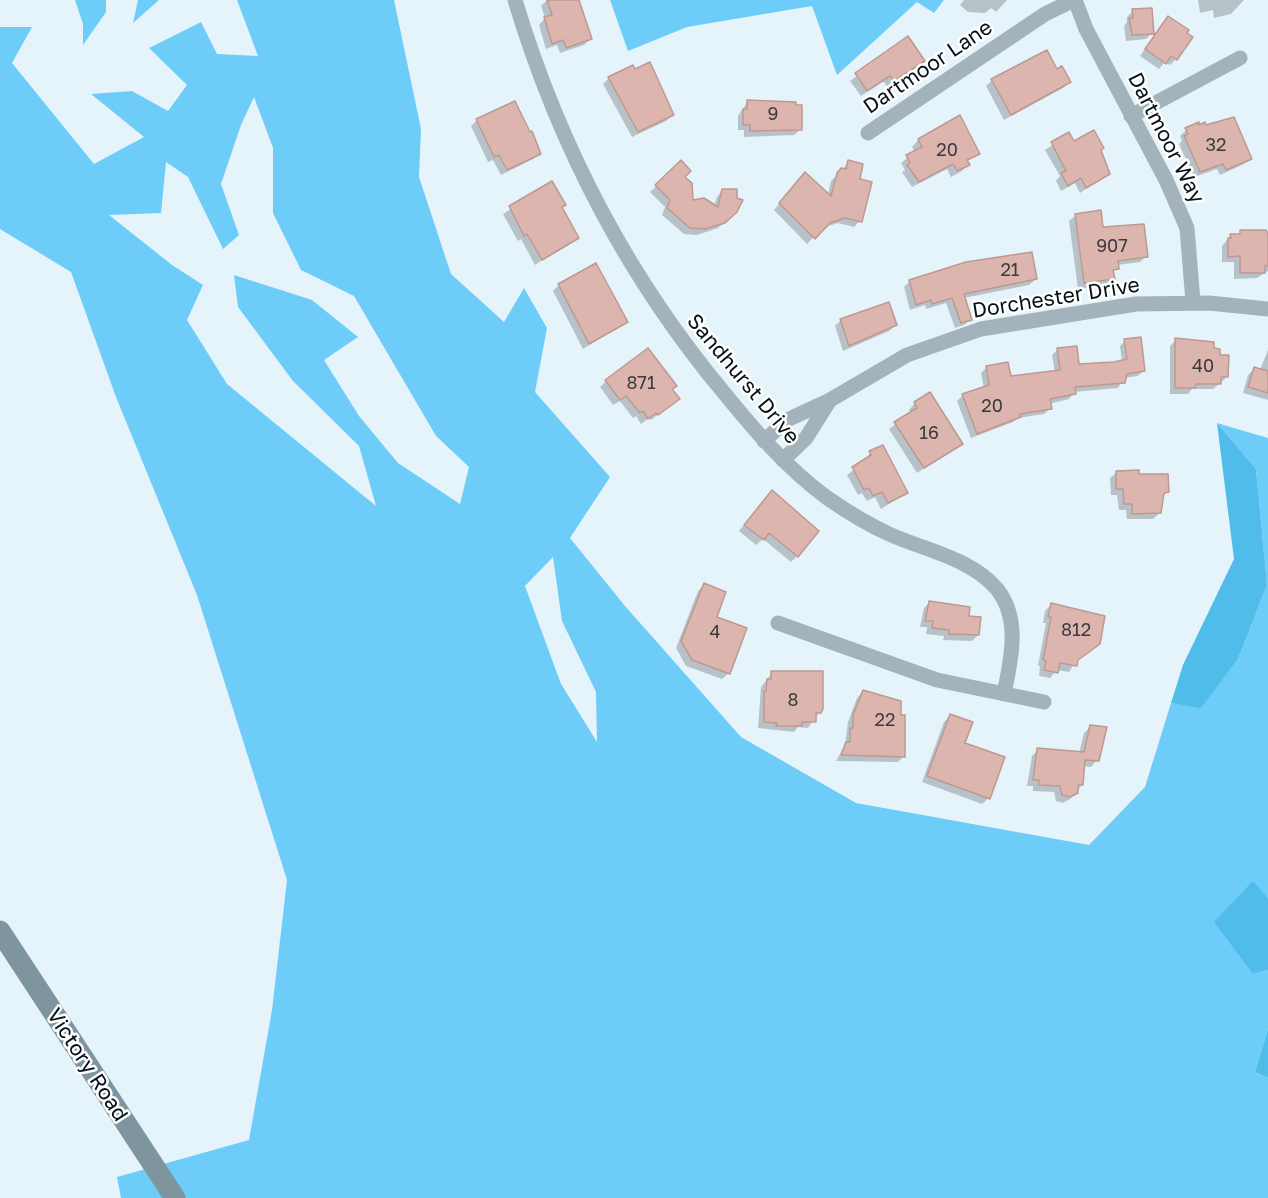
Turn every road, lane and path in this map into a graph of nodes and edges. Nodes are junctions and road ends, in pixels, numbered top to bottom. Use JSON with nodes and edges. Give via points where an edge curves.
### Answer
{"nodes":[{"id":1,"x":515,"y":0,"type":"edge"},
{"id":2,"x":1074,"y":0,"type":"edge"},
{"id":3,"x":1240,"y":58,"type":"dead end"},
{"id":4,"x":1131,"y":116,"type":"junction"},
{"id":5,"x":868,"y":133,"type":"dead end"},
{"id":6,"x":1192,"y":302,"type":"junction"},
{"id":7,"x":1268,"y":309,"type":"edge"},
{"id":8,"x":830,"y":400,"type":"junction"},
{"id":9,"x":764,"y":441,"type":"junction"},
{"id":10,"x":783,"y":460,"type":"junction"},
{"id":11,"x":778,"y":623,"type":"dead end"},
{"id":12,"x":1004,"y":694,"type":"junction"},
{"id":13,"x":1044,"y":702,"type":"dead end"},
{"id":14,"x":0,"y":930,"type":"edge"},
{"id":15,"x":175,"y":1198,"type":"edge"}],
"edges":[{"from":1,"to":9,"type":"street","name":"Sandhurst Drive","via":[[552,110],[606,223],[656,304]]},
{"from":2,"to":4,"type":"street","name":"Dartmoor Way"},
{"from":2,"to":5,"type":"street","name":"Dartmoor Lane","via":[[1045,14]]},
{"from":3,"to":4,"type":"street"},
{"from":4,"to":6,"type":"street","name":"Dartmoor Way","via":[[1187,228]]},
{"from":6,"to":7,"type":"street","name":"Dorchester Drive"},
{"from":6,"to":8,"type":"street","name":"Dorchester Drive","via":[[1108,307],[981,329],[907,355]]},
{"from":8,"to":9,"type":"street","name":"Dorchester Drive","via":[[787,420]]},
{"from":8,"to":10,"type":"street","name":"Dorchester Drive","via":[[806,438]]},
{"from":9,"to":10,"type":"street","name":"Sandhurst Drive"},
{"from":10,"to":12,"type":"street","name":"Sandhurst Drive","via":[[839,507],[989,580],[1004,600],[1011,622],[1012,645]]},
{"from":11,"to":12,"type":"street","via":[[937,680]]},
{"from":12,"to":13,"type":"street"},
{"from":14,"to":15,"type":"main road","name":"Victory Road"}]}
